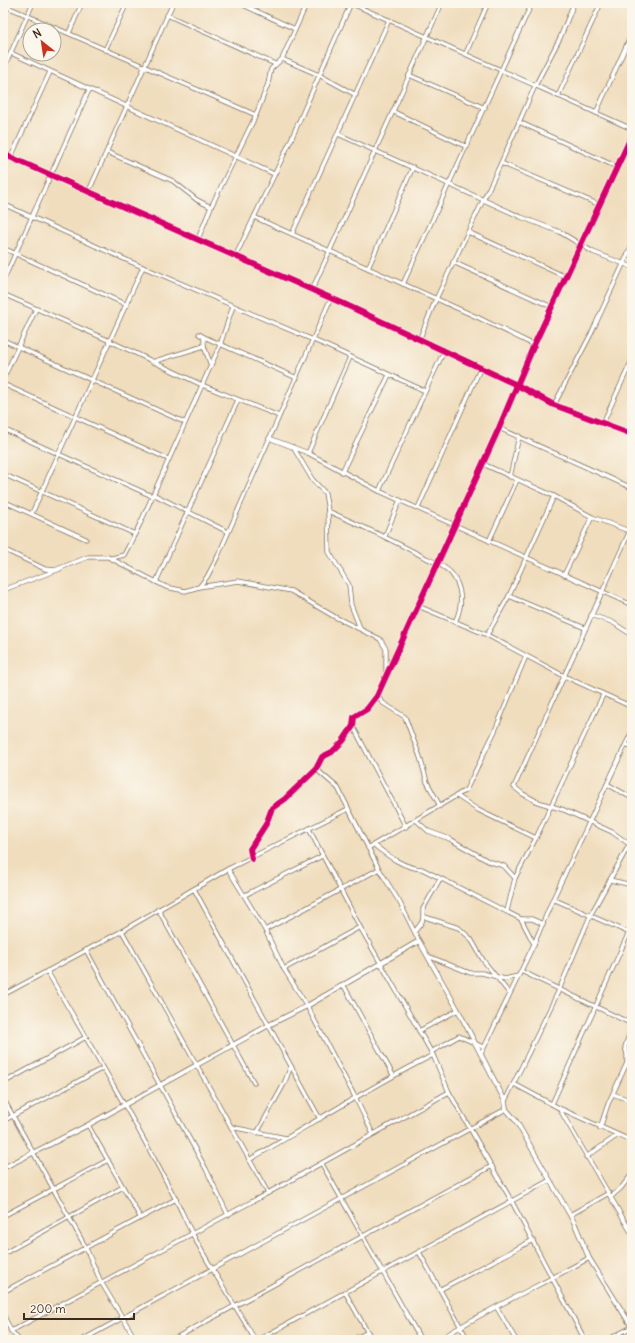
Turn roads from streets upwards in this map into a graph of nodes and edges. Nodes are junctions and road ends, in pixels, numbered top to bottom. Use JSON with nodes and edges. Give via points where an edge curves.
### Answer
{"nodes":[{"id":1,"x":33,"y":3,"type":"edge"},
{"id":2,"x":82,"y":3,"type":"edge"},
{"id":3,"x":127,"y":3,"type":"edge"},
{"id":4,"x":173,"y":3,"type":"edge"},
{"id":5,"x":239,"y":3,"type":"edge"},
{"id":6,"x":307,"y":3,"type":"edge"},
{"id":7,"x":350,"y":3,"type":"edge"},
{"id":8,"x":442,"y":3,"type":"edge"},
{"id":9,"x":488,"y":3,"type":"edge"},
{"id":10,"x":532,"y":3,"type":"edge"},
{"id":11,"x":574,"y":3,"type":"edge"},
{"id":12,"x":601,"y":3,"type":"edge"},
{"id":13,"x":3,"y":5,"type":"edge"},
{"id":14,"x":27,"y":15,"type":"junction"},
{"id":15,"x":167,"y":15,"type":"junction"},
{"id":16,"x":389,"y":20,"type":"junction"},
{"id":17,"x":295,"y":29,"type":"junction"},
{"id":18,"x":69,"y":33,"type":"junction"},
{"id":19,"x":632,"y":33,"type":"edge"},
{"id":20,"x":427,"y":38,"type":"junction"},
{"id":21,"x":105,"y":50,"type":"junction"},
{"id":22,"x":11,"y":53,"type":"junction"},
{"id":23,"x":466,"y":53,"type":"junction"},
{"id":24,"x":282,"y":59,"type":"junction"},
{"id":25,"x":275,"y":64,"type":"junction"},
{"id":26,"x":144,"y":67,"type":"junction"},
{"id":27,"x":3,"y":70,"type":"edge"},
{"id":28,"x":503,"y":71,"type":"junction"},
{"id":29,"x":50,"y":72,"type":"junction"},
{"id":30,"x":319,"y":75,"type":"junction"},
{"id":31,"x":409,"y":75,"type":"junction"},
{"id":32,"x":535,"y":86,"type":"junction"},
{"id":33,"x":89,"y":90,"type":"junction"},
{"id":34,"x":356,"y":95,"type":"junction"},
{"id":35,"x":558,"y":96,"type":"junction"},
{"id":36,"x":127,"y":107,"type":"junction"},
{"id":37,"x":485,"y":108,"type":"junction"},
{"id":38,"x":394,"y":112,"type":"junction"},
{"id":39,"x":596,"y":113,"type":"junction"},
{"id":40,"x":256,"y":116,"type":"junction"},
{"id":41,"x":519,"y":122,"type":"junction"},
{"id":42,"x":632,"y":129,"type":"edge"},
{"id":43,"x":338,"y":134,"type":"junction"},
{"id":44,"x":632,"y":135,"type":"edge"},
{"id":45,"x":467,"y":147,"type":"junction"},
{"id":46,"x":376,"y":150,"type":"junction"},
{"id":47,"x":107,"y":152,"type":"junction"},
{"id":48,"x":3,"y":154,"type":"edge"},
{"id":49,"x":11,"y":157,"type":"junction"},
{"id":50,"x":236,"y":157,"type":"junction"},
{"id":51,"x":501,"y":163,"type":"junction"},
{"id":52,"x":413,"y":167,"type":"junction"},
{"id":53,"x":617,"y":167,"type":"junction"},
{"id":54,"x":274,"y":174,"type":"junction"},
{"id":55,"x":50,"y":176,"type":"junction"},
{"id":56,"x":450,"y":184,"type":"junction"},
{"id":57,"x":88,"y":193,"type":"junction"},
{"id":58,"x":483,"y":200,"type":"junction"},
{"id":59,"x":3,"y":204,"type":"edge"},
{"id":60,"x":600,"y":205,"type":"junction"},
{"id":61,"x":211,"y":207,"type":"junction"},
{"id":62,"x":32,"y":217,"type":"junction"},
{"id":63,"x":254,"y":217,"type":"junction"},
{"id":64,"x":468,"y":232,"type":"junction"},
{"id":65,"x":292,"y":234,"type":"junction"},
{"id":66,"x":198,"y":239,"type":"junction"},
{"id":67,"x":632,"y":245,"type":"edge"},
{"id":68,"x":581,"y":246,"type":"junction"},
{"id":69,"x":3,"y":248,"type":"edge"},
{"id":70,"x":330,"y":252,"type":"junction"},
{"id":71,"x":16,"y":254,"type":"junction"},
{"id":72,"x":236,"y":255,"type":"junction"},
{"id":73,"x":453,"y":262,"type":"junction"},
{"id":74,"x":624,"y":263,"type":"junction"},
{"id":75,"x":632,"y":267,"type":"edge"},
{"id":76,"x":143,"y":268,"type":"junction"},
{"id":77,"x":368,"y":268,"type":"junction"},
{"id":78,"x":566,"y":277,"type":"junction"},
{"id":79,"x":3,"y":281,"type":"edge"},
{"id":80,"x":404,"y":284,"type":"junction"},
{"id":81,"x":312,"y":290,"type":"junction"},
{"id":82,"x":3,"y":294,"type":"edge"},
{"id":83,"x":331,"y":298,"type":"junction"},
{"id":84,"x":436,"y":299,"type":"junction"},
{"id":85,"x":127,"y":305,"type":"junction"},
{"id":86,"x":233,"y":306,"type":"junction"},
{"id":87,"x":552,"y":307,"type":"junction"},
{"id":88,"x":36,"y":309,"type":"junction"},
{"id":89,"x":199,"y":334,"type":"dead end"},
{"id":90,"x":204,"y":337,"type":"junction"},
{"id":91,"x":3,"y":340,"type":"edge"},
{"id":92,"x":419,"y":340,"type":"junction"},
{"id":93,"x":110,"y":341,"type":"junction"},
{"id":94,"x":313,"y":341,"type":"junction"},
{"id":95,"x":220,"y":345,"type":"junction"},
{"id":96,"x":534,"y":345,"type":"junction"},
{"id":97,"x":204,"y":346,"type":"junction"},
{"id":98,"x":18,"y":347,"type":"junction"},
{"id":99,"x":444,"y":351,"type":"junction"},
{"id":100,"x":350,"y":357,"type":"junction"},
{"id":101,"x":632,"y":360,"type":"edge"},
{"id":102,"x":152,"y":362,"type":"junction"},
{"id":103,"x":211,"y":366,"type":"junction"},
{"id":104,"x":481,"y":368,"type":"junction"},
{"id":105,"x":388,"y":374,"type":"junction"},
{"id":106,"x":297,"y":378,"type":"junction"},
{"id":107,"x":3,"y":379,"type":"edge"},
{"id":108,"x":93,"y":380,"type":"junction"},
{"id":109,"x":3,"y":384,"type":"edge"},
{"id":110,"x":517,"y":384,"type":"junction"},
{"id":111,"x":202,"y":385,"type":"junction"},
{"id":112,"x":425,"y":391,"type":"junction"},
{"id":113,"x":238,"y":400,"type":"junction"},
{"id":114,"x":554,"y":405,"type":"junction"},
{"id":115,"x":279,"y":416,"type":"junction"},
{"id":116,"x":76,"y":418,"type":"junction"},
{"id":117,"x":184,"y":422,"type":"junction"},
{"id":118,"x":604,"y":423,"type":"junction"},
{"id":119,"x":500,"y":428,"type":"junction"},
{"id":120,"x":3,"y":429,"type":"edge"},
{"id":121,"x":632,"y":434,"type":"edge"},
{"id":122,"x":519,"y":436,"type":"junction"},
{"id":123,"x":269,"y":438,"type":"junction"},
{"id":124,"x":293,"y":447,"type":"junction"},
{"id":125,"x":308,"y":453,"type":"junction"},
{"id":126,"x":59,"y":454,"type":"junction"},
{"id":127,"x":168,"y":459,"type":"junction"},
{"id":128,"x":483,"y":464,"type":"junction"},
{"id":129,"x":342,"y":472,"type":"junction"},
{"id":130,"x":3,"y":474,"type":"edge"},
{"id":131,"x":510,"y":477,"type":"junction"},
{"id":132,"x":516,"y":480,"type":"junction"},
{"id":133,"x":632,"y":488,"type":"edge"},
{"id":134,"x":379,"y":491,"type":"junction"},
{"id":135,"x":43,"y":492,"type":"junction"},
{"id":136,"x":153,"y":495,"type":"junction"},
{"id":137,"x":554,"y":496,"type":"junction"},
{"id":138,"x":400,"y":500,"type":"junction"},
{"id":139,"x":3,"y":501,"type":"edge"},
{"id":140,"x":418,"y":508,"type":"junction"},
{"id":141,"x":328,"y":511,"type":"junction"},
{"id":142,"x":189,"y":513,"type":"junction"},
{"id":143,"x":32,"y":514,"type":"junction"},
{"id":144,"x":592,"y":517,"type":"junction"},
{"id":145,"x":455,"y":525,"type":"junction"},
{"id":146,"x":632,"y":526,"type":"edge"},
{"id":147,"x":228,"y":532,"type":"junction"},
{"id":148,"x":629,"y":532,"type":"junction"},
{"id":149,"x":135,"y":534,"type":"junction"},
{"id":150,"x":385,"y":536,"type":"junction"},
{"id":151,"x":86,"y":539,"type":"dead end"},
{"id":152,"x":489,"y":541,"type":"junction"},
{"id":153,"x":3,"y":549,"type":"edge"},
{"id":154,"x":527,"y":557,"type":"junction"},
{"id":155,"x":112,"y":558,"type":"junction"},
{"id":156,"x":437,"y":564,"type":"junction"},
{"id":157,"x":62,"y":568,"type":"junction"},
{"id":158,"x":564,"y":575,"type":"junction"},
{"id":159,"x":156,"y":582,"type":"junction"},
{"id":160,"x":199,"y":587,"type":"junction"},
{"id":161,"x":3,"y":590,"type":"edge"},
{"id":162,"x":602,"y":591,"type":"junction"},
{"id":163,"x":509,"y":596,"type":"junction"},
{"id":164,"x":632,"y":605,"type":"edge"},
{"id":165,"x":418,"y":606,"type":"junction"},
{"id":166,"x":591,"y":615,"type":"junction"},
{"id":167,"x":455,"y":622,"type":"junction"},
{"id":168,"x":360,"y":628,"type":"junction"},
{"id":169,"x":585,"y":628,"type":"junction"},
{"id":170,"x":487,"y":635,"type":"junction"},
{"id":171,"x":632,"y":635,"type":"edge"},
{"id":172,"x":526,"y":656,"type":"junction"},
{"id":173,"x":564,"y":676,"type":"junction"},
{"id":174,"x":384,"y":680,"type":"junction"},
{"id":175,"x":632,"y":693,"type":"edge"},
{"id":176,"x":603,"y":695,"type":"junction"},
{"id":177,"x":377,"y":696,"type":"junction"},
{"id":178,"x":626,"y":705,"type":"junction"},
{"id":179,"x":632,"y":708,"type":"edge"},
{"id":180,"x":353,"y":726,"type":"junction"},
{"id":181,"x":632,"y":731,"type":"edge"},
{"id":182,"x":626,"y":744,"type":"junction"},
{"id":183,"x":632,"y":747,"type":"edge"},
{"id":184,"x":316,"y":769,"type":"junction"},
{"id":185,"x":607,"y":784,"type":"junction"},
{"id":186,"x":457,"y":796,"type":"junction"},
{"id":187,"x":632,"y":798,"type":"edge"},
{"id":188,"x":440,"y":806,"type":"junction"},
{"id":189,"x":551,"y":806,"type":"junction"},
{"id":190,"x":348,"y":809,"type":"junction"},
{"id":191,"x":417,"y":821,"type":"junction"},
{"id":192,"x":589,"y":822,"type":"junction"},
{"id":193,"x":406,"y":827,"type":"junction"},
{"id":194,"x":309,"y":829,"type":"junction"},
{"id":195,"x":536,"y":838,"type":"junction"},
{"id":196,"x":374,"y":845,"type":"junction"},
{"id":197,"x":631,"y":846,"type":"edge"},
{"id":198,"x":368,"y":848,"type":"junction"},
{"id":199,"x":322,"y":856,"type":"junction"},
{"id":200,"x":252,"y":859,"type":"junction"},
{"id":201,"x":228,"y":869,"type":"junction"},
{"id":202,"x":379,"y":869,"type":"junction"},
{"id":203,"x":515,"y":878,"type":"junction"},
{"id":204,"x":440,"y":879,"type":"junction"},
{"id":205,"x":610,"y":880,"type":"junction"},
{"id":206,"x":632,"y":885,"type":"edge"},
{"id":207,"x":194,"y":889,"type":"junction"},
{"id":208,"x":339,"y":889,"type":"junction"},
{"id":209,"x":245,"y":895,"type":"junction"},
{"id":210,"x":553,"y":899,"type":"junction"},
{"id":211,"x":158,"y":909,"type":"junction"},
{"id":212,"x":507,"y":911,"type":"junction"},
{"id":213,"x":591,"y":914,"type":"junction"},
{"id":214,"x":425,"y":917,"type":"junction"},
{"id":215,"x":521,"y":918,"type":"junction"},
{"id":216,"x":543,"y":924,"type":"junction"},
{"id":217,"x":360,"y":927,"type":"junction"},
{"id":218,"x":265,"y":930,"type":"junction"},
{"id":219,"x":122,"y":931,"type":"junction"},
{"id":220,"x":415,"y":931,"type":"junction"},
{"id":221,"x":631,"y":933,"type":"edge"},
{"id":222,"x":419,"y":940,"type":"junction"},
{"id":223,"x":534,"y":944,"type":"junction"},
{"id":224,"x":86,"y":950,"type":"junction"},
{"id":225,"x":428,"y":956,"type":"junction"},
{"id":226,"x":381,"y":963,"type":"junction"},
{"id":227,"x":284,"y":969,"type":"junction"},
{"id":228,"x":47,"y":971,"type":"junction"},
{"id":229,"x":521,"y":971,"type":"junction"},
{"id":230,"x":518,"y":976,"type":"junction"},
{"id":231,"x":498,"y":977,"type":"junction"},
{"id":232,"x":343,"y":984,"type":"junction"},
{"id":233,"x":559,"y":990,"type":"junction"},
{"id":234,"x":509,"y":993,"type":"junction"},
{"id":235,"x":3,"y":995,"type":"edge"},
{"id":236,"x":307,"y":1006,"type":"junction"},
{"id":237,"x":596,"y":1007,"type":"junction"},
{"id":238,"x":458,"y":1010,"type":"junction"},
{"id":239,"x":268,"y":1025,"type":"junction"},
{"id":240,"x":632,"y":1025,"type":"edge"},
{"id":241,"x":419,"y":1031,"type":"junction"},
{"id":242,"x":86,"y":1037,"type":"junction"},
{"id":243,"x":475,"y":1043,"type":"junction"},
{"id":244,"x":232,"y":1045,"type":"junction"},
{"id":245,"x":483,"y":1047,"type":"junction"},
{"id":246,"x":432,"y":1054,"type":"junction"},
{"id":247,"x":481,"y":1054,"type":"junction"},
{"id":248,"x":628,"y":1054,"type":"junction"},
{"id":249,"x":632,"y":1060,"type":"edge"},
{"id":250,"x":196,"y":1066,"type":"junction"},
{"id":251,"x":291,"y":1066,"type":"junction"},
{"id":252,"x":103,"y":1068,"type":"junction"},
{"id":253,"x":393,"y":1075,"type":"junction"},
{"id":254,"x":3,"y":1083,"type":"edge"},
{"id":255,"x":254,"y":1083,"type":"dead end"},
{"id":256,"x":514,"y":1084,"type":"junction"},
{"id":257,"x":160,"y":1085,"type":"junction"},
{"id":258,"x":449,"y":1092,"type":"junction"},
{"id":259,"x":612,"y":1094,"type":"junction"},
{"id":260,"x":355,"y":1096,"type":"junction"},
{"id":261,"x":3,"y":1098,"type":"edge"},
{"id":262,"x":505,"y":1101,"type":"junction"},
{"id":263,"x":632,"y":1101,"type":"edge"},
{"id":264,"x":552,"y":1104,"type":"junction"},
{"id":265,"x":125,"y":1105,"type":"junction"},
{"id":266,"x":559,"y":1108,"type":"junction"},
{"id":267,"x":506,"y":1109,"type":"junction"},
{"id":268,"x":13,"y":1116,"type":"junction"},
{"id":269,"x":320,"y":1119,"type":"junction"},
{"id":270,"x":3,"y":1121,"type":"edge"},
{"id":271,"x":88,"y":1125,"type":"junction"},
{"id":272,"x":231,"y":1127,"type":"junction"},
{"id":273,"x":600,"y":1128,"type":"junction"},
{"id":274,"x":470,"y":1130,"type":"junction"},
{"id":275,"x":257,"y":1133,"type":"junction"},
{"id":276,"x":373,"y":1134,"type":"junction"},
{"id":277,"x":618,"y":1135,"type":"junction"},
{"id":278,"x":287,"y":1138,"type":"junction"},
{"id":279,"x":632,"y":1140,"type":"edge"},
{"id":280,"x":33,"y":1152,"type":"junction"},
{"id":281,"x":586,"y":1157,"type":"junction"},
{"id":282,"x":108,"y":1160,"type":"junction"},
{"id":283,"x":249,"y":1160,"type":"junction"},
{"id":284,"x":322,"y":1164,"type":"junction"},
{"id":285,"x":492,"y":1166,"type":"junction"},
{"id":286,"x":3,"y":1168,"type":"edge"},
{"id":287,"x":632,"y":1174,"type":"edge"},
{"id":288,"x":550,"y":1180,"type":"junction"},
{"id":289,"x":123,"y":1187,"type":"junction"},
{"id":290,"x":53,"y":1188,"type":"junction"},
{"id":291,"x":268,"y":1193,"type":"junction"},
{"id":292,"x":610,"y":1195,"type":"junction"},
{"id":293,"x":176,"y":1199,"type":"junction"},
{"id":294,"x":342,"y":1199,"type":"junction"},
{"id":295,"x":511,"y":1200,"type":"junction"},
{"id":296,"x":228,"y":1215,"type":"junction"},
{"id":297,"x":570,"y":1215,"type":"junction"},
{"id":298,"x":3,"y":1216,"type":"edge"},
{"id":299,"x":69,"y":1217,"type":"junction"},
{"id":300,"x":140,"y":1218,"type":"junction"},
{"id":301,"x":192,"y":1234,"type":"junction"},
{"id":302,"x":632,"y":1234,"type":"edge"},
{"id":303,"x":364,"y":1236,"type":"junction"},
{"id":304,"x":533,"y":1240,"type":"junction"},
{"id":305,"x":86,"y":1246,"type":"junction"},
{"id":306,"x":419,"y":1252,"type":"junction"},
{"id":307,"x":3,"y":1254,"type":"edge"},
{"id":308,"x":589,"y":1258,"type":"junction"},
{"id":309,"x":212,"y":1269,"type":"junction"},
{"id":310,"x":383,"y":1271,"type":"junction"},
{"id":311,"x":553,"y":1278,"type":"junction"},
{"id":312,"x":101,"y":1282,"type":"junction"},
{"id":313,"x":440,"y":1289,"type":"junction"},
{"id":314,"x":3,"y":1292,"type":"edge"},
{"id":315,"x":345,"y":1292,"type":"junction"},
{"id":316,"x":236,"y":1305,"type":"junction"},
{"id":317,"x":497,"y":1308,"type":"junction"},
{"id":318,"x":3,"y":1314,"type":"edge"},
{"id":319,"x":122,"y":1318,"type":"junction"},
{"id":320,"x":460,"y":1326,"type":"junction"},
{"id":321,"x":632,"y":1327,"type":"edge"},
{"id":322,"x":10,"y":1331,"type":"junction"},
{"id":323,"x":368,"y":1332,"type":"junction"},
{"id":324,"x":19,"y":1340,"type":"edge"},
{"id":325,"x":82,"y":1340,"type":"edge"},
{"id":326,"x":136,"y":1340,"type":"edge"},
{"id":327,"x":172,"y":1340,"type":"edge"},
{"id":328,"x":255,"y":1340,"type":"edge"},
{"id":329,"x":258,"y":1340,"type":"edge"},
{"id":330,"x":352,"y":1340,"type":"edge"},
{"id":331,"x":372,"y":1340,"type":"edge"},
{"id":332,"x":421,"y":1340,"type":"edge"},
{"id":333,"x":439,"y":1340,"type":"edge"},
{"id":334,"x":468,"y":1340,"type":"edge"},
{"id":335,"x":516,"y":1340,"type":"edge"},
{"id":336,"x":585,"y":1340,"type":"edge"},
{"id":337,"x":607,"y":1340,"type":"edge"}],
"edges":[{"from":1,"to":14,"type":"street"},
{"from":2,"to":18,"type":"street"},
{"from":3,"to":21,"type":"street"},
{"from":4,"to":15,"type":"street"},
{"from":5,"to":17,"type":"street"},
{"from":6,"to":17,"type":"street"},
{"from":7,"to":16,"type":"street"},
{"from":7,"to":30,"type":"street"},
{"from":8,"to":20,"type":"street"},
{"from":9,"to":23,"type":"street"},
{"from":10,"to":28,"type":"street"},
{"from":11,"to":32,"type":"street","via":[[560,38]]},
{"from":12,"to":35,"type":"street"},
{"from":13,"to":14,"type":"street"},
{"from":14,"to":18,"type":"street"},
{"from":14,"to":22,"type":"street"},
{"from":15,"to":25,"type":"street"},
{"from":15,"to":26,"type":"street"},
{"from":16,"to":20,"type":"street"},
{"from":16,"to":34,"type":"street"},
{"from":17,"to":24,"type":"street"},
{"from":18,"to":21,"type":"street"},
{"from":19,"to":39,"type":"street"},
{"from":20,"to":23,"type":"street"},
{"from":20,"to":31,"type":"street"},
{"from":21,"to":26,"type":"street"},
{"from":22,"to":27,"type":"street"},
{"from":22,"to":29,"type":"street"},
{"from":23,"to":28,"type":"street"},
{"from":24,"to":25,"type":"street"},
{"from":24,"to":30,"type":"street"},
{"from":25,"to":40,"type":"street"},
{"from":26,"to":36,"type":"street"},
{"from":26,"to":40,"type":"street"},
{"from":28,"to":32,"type":"street"},
{"from":28,"to":37,"type":"street"},
{"from":29,"to":33,"type":"street"},
{"from":29,"to":49,"type":"street"},
{"from":30,"to":34,"type":"street"},
{"from":30,"to":54,"type":"street"},
{"from":31,"to":37,"type":"street"},
{"from":31,"to":38,"type":"street"},
{"from":32,"to":35,"type":"street"},
{"from":32,"to":41,"type":"street"},
{"from":33,"to":36,"type":"street"},
{"from":33,"to":55,"type":"street"},
{"from":34,"to":43,"type":"street"},
{"from":35,"to":39,"type":"street"},
{"from":36,"to":47,"type":"street"},
{"from":36,"to":50,"type":"street"},
{"from":37,"to":45,"type":"street"},
{"from":38,"to":45,"type":"street"},
{"from":38,"to":46,"type":"street"},
{"from":39,"to":42,"type":"street"},
{"from":40,"to":50,"type":"street"},
{"from":41,"to":51,"type":"street"},
{"from":41,"to":53,"type":"street"},
{"from":43,"to":46,"type":"street"},
{"from":43,"to":65,"type":"street"},
{"from":44,"to":53,"type":"street"},
{"from":45,"to":56,"type":"street"},
{"from":46,"to":52,"type":"street"},
{"from":46,"to":70,"type":"street"},
{"from":47,"to":57,"type":"street"},
{"from":47,"to":61,"type":"street","via":[[173,181],[197,200]]},
{"from":48,"to":49,"type":"street"},
{"from":49,"to":55,"type":"street"},
{"from":50,"to":54,"type":"street"},
{"from":50,"to":61,"type":"street"},
{"from":51,"to":58,"type":"street"},
{"from":51,"to":60,"type":"street"},
{"from":52,"to":56,"type":"street"},
{"from":52,"to":77,"type":"street"},
{"from":53,"to":60,"type":"street"},
{"from":54,"to":63,"type":"street"},
{"from":55,"to":57,"type":"street"},
{"from":55,"to":62,"type":"street"},
{"from":56,"to":58,"type":"street"},
{"from":56,"to":80,"type":"street"},
{"from":57,"to":66,"type":"street"},
{"from":58,"to":64,"type":"street"},
{"from":58,"to":68,"type":"street","via":[[560,232]]},
{"from":59,"to":62,"type":"street"},
{"from":60,"to":68,"type":"street"},
{"from":61,"to":66,"type":"street"},
{"from":62,"to":71,"type":"street"},
{"from":62,"to":76,"type":"street"},
{"from":63,"to":65,"type":"street"},
{"from":63,"to":72,"type":"street"},
{"from":64,"to":73,"type":"street"},
{"from":64,"to":78,"type":"street"},
{"from":65,"to":70,"type":"street"},
{"from":66,"to":72,"type":"street"},
{"from":67,"to":74,"type":"street"},
{"from":68,"to":74,"type":"street"},
{"from":68,"to":78,"type":"street"},
{"from":69,"to":71,"type":"street"},
{"from":70,"to":77,"type":"street"},
{"from":70,"to":81,"type":"street"},
{"from":71,"to":79,"type":"street"},
{"from":71,"to":85,"type":"street"},
{"from":72,"to":81,"type":"street"},
{"from":73,"to":84,"type":"street"},
{"from":73,"to":87,"type":"street"},
{"from":74,"to":75,"type":"street"},
{"from":74,"to":114,"type":"street","via":[[592,334]]},
{"from":76,"to":85,"type":"street"},
{"from":76,"to":86,"type":"street"},
{"from":77,"to":80,"type":"street"},
{"from":78,"to":87,"type":"street"},
{"from":80,"to":84,"type":"street"},
{"from":81,"to":83,"type":"street"},
{"from":82,"to":88,"type":"street"},
{"from":83,"to":92,"type":"street"},
{"from":83,"to":94,"type":"street"},
{"from":84,"to":92,"type":"street"},
{"from":84,"to":96,"type":"street"},
{"from":85,"to":93,"type":"street"},
{"from":86,"to":94,"type":"street"},
{"from":86,"to":95,"type":"street"},
{"from":87,"to":96,"type":"street"},
{"from":88,"to":93,"type":"street"},
{"from":88,"to":98,"type":"street"},
{"from":89,"to":90,"type":"street"},
{"from":90,"to":95,"type":"street"},
{"from":90,"to":97,"type":"street"},
{"from":91,"to":98,"type":"street"},
{"from":92,"to":99,"type":"street"},
{"from":93,"to":102,"type":"street"},
{"from":93,"to":108,"type":"street"},
{"from":94,"to":100,"type":"street"},
{"from":94,"to":106,"type":"street"},
{"from":95,"to":103,"type":"street"},
{"from":95,"to":106,"type":"street"},
{"from":96,"to":110,"type":"street"},
{"from":97,"to":102,"type":"street"},
{"from":97,"to":103,"type":"street"},
{"from":98,"to":107,"type":"street"},
{"from":98,"to":108,"type":"street"},
{"from":99,"to":104,"type":"street"},
{"from":99,"to":112,"type":"street"},
{"from":100,"to":105,"type":"street"},
{"from":100,"to":125,"type":"street"},
{"from":101,"to":118,"type":"street"},
{"from":102,"to":111,"type":"street"},
{"from":103,"to":111,"type":"street"},
{"from":104,"to":110,"type":"street"},
{"from":104,"to":140,"type":"street"},
{"from":105,"to":112,"type":"street"},
{"from":105,"to":129,"type":"street"},
{"from":106,"to":115,"type":"street"},
{"from":108,"to":116,"type":"street"},
{"from":108,"to":117,"type":"street"},
{"from":109,"to":116,"type":"street"},
{"from":110,"to":114,"type":"street"},
{"from":110,"to":119,"type":"street"},
{"from":111,"to":113,"type":"street"},
{"from":111,"to":117,"type":"street"},
{"from":112,"to":134,"type":"street"},
{"from":113,"to":115,"type":"street"},
{"from":113,"to":142,"type":"street"},
{"from":114,"to":118,"type":"street"},
{"from":115,"to":123,"type":"street"},
{"from":116,"to":126,"type":"street"},
{"from":116,"to":127,"type":"street"},
{"from":117,"to":127,"type":"street"},
{"from":118,"to":121,"type":"street"},
{"from":119,"to":122,"type":"street"},
{"from":119,"to":128,"type":"street"},
{"from":120,"to":126,"type":"street"},
{"from":122,"to":131,"type":"street"},
{"from":122,"to":133,"type":"street"},
{"from":123,"to":124,"type":"street"},
{"from":123,"to":147,"type":"street"},
{"from":124,"to":125,"type":"street"},
{"from":124,"to":141,"type":"street","via":[[312,479],[325,493]]},
{"from":125,"to":129,"type":"street"},
{"from":126,"to":135,"type":"street"},
{"from":126,"to":136,"type":"street"},
{"from":127,"to":136,"type":"street"},
{"from":128,"to":131,"type":"street"},
{"from":128,"to":145,"type":"street"},
{"from":129,"to":134,"type":"street"},
{"from":130,"to":135,"type":"street"},
{"from":131,"to":132,"type":"street"},
{"from":132,"to":137,"type":"street"},
{"from":132,"to":152,"type":"street"},
{"from":134,"to":138,"type":"street"},
{"from":135,"to":143,"type":"street"},
{"from":135,"to":149,"type":"street"},
{"from":136,"to":142,"type":"street"},
{"from":136,"to":149,"type":"street"},
{"from":137,"to":144,"type":"street"},
{"from":137,"to":154,"type":"street"},
{"from":138,"to":140,"type":"street"},
{"from":138,"to":150,"type":"street"},
{"from":139,"to":143,"type":"street"},
{"from":140,"to":145,"type":"street"},
{"from":141,"to":150,"type":"street"},
{"from":141,"to":168,"type":"street","via":[[329,552],[349,585],[351,605]]},
{"from":142,"to":147,"type":"street"},
{"from":142,"to":159,"type":"street"},
{"from":143,"to":151,"type":"street"},
{"from":144,"to":148,"type":"street"},
{"from":144,"to":158,"type":"street"},
{"from":145,"to":152,"type":"street"},
{"from":145,"to":156,"type":"street"},
{"from":146,"to":148,"type":"street"},
{"from":147,"to":160,"type":"street","via":[[211,570]]},
{"from":148,"to":162,"type":"street"},
{"from":149,"to":155,"type":"street","via":[[124,555]]},
{"from":150,"to":156,"type":"street"},
{"from":152,"to":154,"type":"street"},
{"from":153,"to":157,"type":"street","via":[[45,569]]},
{"from":154,"to":158,"type":"street"},
{"from":154,"to":163,"type":"street"},
{"from":155,"to":157,"type":"street","via":[[88,557]]},
{"from":155,"to":159,"type":"street"},
{"from":156,"to":165,"type":"street"},
{"from":156,"to":167,"type":"street","via":[[450,572],[458,587],[462,601]]},
{"from":157,"to":161,"type":"street","via":[[57,572]]},
{"from":158,"to":162,"type":"street"},
{"from":159,"to":160,"type":"street","via":[[184,591]]},
{"from":160,"to":168,"type":"street","via":[[238,581],[280,588],[291,591],[335,617]]},
{"from":162,"to":164,"type":"street"},
{"from":162,"to":166,"type":"street"},
{"from":163,"to":169,"type":"street"},
{"from":163,"to":170,"type":"street"},
{"from":165,"to":167,"type":"street"},
{"from":165,"to":174,"type":"street"},
{"from":166,"to":169,"type":"street"},
{"from":166,"to":171,"type":"street","via":[[612,622]]},
{"from":167,"to":170,"type":"street"},
{"from":168,"to":174,"type":"street","via":[[380,639],[386,649],[387,669]]},
{"from":169,"to":173,"type":"street"},
{"from":170,"to":172,"type":"street"},
{"from":172,"to":173,"type":"street"},
{"from":172,"to":186,"type":"street","via":[[483,756],[466,790]]},
{"from":173,"to":176,"type":"street"},
{"from":173,"to":189,"type":"street","via":[[514,787],[523,794]]},
{"from":174,"to":177,"type":"street"},
{"from":175,"to":178,"type":"street"},
{"from":176,"to":178,"type":"street"},
{"from":176,"to":189,"type":"street"},
{"from":177,"to":180,"type":"street","via":[[367,709],[354,717]]},
{"from":177,"to":188,"type":"street","via":[[405,717],[427,782]]},
{"from":178,"to":179,"type":"street"},
{"from":180,"to":184,"type":"street","via":[[332,752],[322,757]]},
{"from":180,"to":193,"type":"street"},
{"from":181,"to":182,"type":"street"},
{"from":182,"to":183,"type":"street"},
{"from":182,"to":185,"type":"street"},
{"from":184,"to":190,"type":"street","via":[[338,788]]},
{"from":184,"to":200,"type":"street","via":[[272,808],[266,824],[250,849]]},
{"from":185,"to":187,"type":"street"},
{"from":185,"to":192,"type":"street"},
{"from":186,"to":188,"type":"street"},
{"from":186,"to":195,"type":"street","via":[[478,810]]},
{"from":188,"to":191,"type":"street"},
{"from":189,"to":192,"type":"street"},
{"from":189,"to":195,"type":"street"},
{"from":190,"to":194,"type":"street"},
{"from":190,"to":198,"type":"street"},
{"from":191,"to":193,"type":"street"},
{"from":191,"to":203,"type":"street","via":[[428,830],[504,866]]},
{"from":192,"to":197,"type":"street","via":[[612,832]]},
{"from":192,"to":210,"type":"street"},
{"from":193,"to":196,"type":"street"},
{"from":194,"to":199,"type":"street"},
{"from":194,"to":200,"type":"street"},
{"from":195,"to":203,"type":"street"},
{"from":196,"to":198,"type":"street"},
{"from":196,"to":204,"type":"street","via":[[392,859],[414,869],[422,869]]},
{"from":197,"to":205,"type":"street"},
{"from":198,"to":202,"type":"street"},
{"from":199,"to":208,"type":"street"},
{"from":199,"to":209,"type":"street"},
{"from":200,"to":201,"type":"street"},
{"from":201,"to":207,"type":"street"},
{"from":201,"to":209,"type":"street"},
{"from":202,"to":208,"type":"street"},
{"from":202,"to":220,"type":"street"},
{"from":203,"to":212,"type":"street"},
{"from":204,"to":212,"type":"street"},
{"from":204,"to":214,"type":"street","via":[[423,909]]},
{"from":205,"to":206,"type":"street"},
{"from":205,"to":213,"type":"street"},
{"from":207,"to":211,"type":"street"},
{"from":207,"to":239,"type":"street"},
{"from":208,"to":217,"type":"street"},
{"from":208,"to":218,"type":"street"},
{"from":209,"to":218,"type":"street"},
{"from":210,"to":213,"type":"street"},
{"from":210,"to":216,"type":"street"},
{"from":211,"to":219,"type":"street"},
{"from":211,"to":244,"type":"street"},
{"from":212,"to":215,"type":"street"},
{"from":213,"to":221,"type":"street"},
{"from":213,"to":233,"type":"street"},
{"from":214,"to":220,"type":"street"},
{"from":214,"to":231,"type":"street","via":[[459,928],[471,939],[483,960]]},
{"from":215,"to":216,"type":"street"},
{"from":215,"to":223,"type":"street"},
{"from":216,"to":223,"type":"street"},
{"from":217,"to":226,"type":"street"},
{"from":217,"to":227,"type":"street"},
{"from":218,"to":227,"type":"street"},
{"from":219,"to":224,"type":"street"},
{"from":219,"to":250,"type":"street"},
{"from":220,"to":222,"type":"street"},
{"from":221,"to":237,"type":"street"},
{"from":222,"to":225,"type":"street"},
{"from":222,"to":226,"type":"street"},
{"from":223,"to":229,"type":"street"},
{"from":224,"to":228,"type":"street"},
{"from":224,"to":257,"type":"street"},
{"from":225,"to":231,"type":"street","via":[[470,973]]},
{"from":225,"to":238,"type":"street"},
{"from":226,"to":232,"type":"street"},
{"from":226,"to":241,"type":"street"},
{"from":227,"to":236,"type":"street"},
{"from":228,"to":235,"type":"street"},
{"from":228,"to":242,"type":"street"},
{"from":229,"to":230,"type":"street"},
{"from":229,"to":233,"type":"street"},
{"from":230,"to":231,"type":"street","via":[[506,979]]},
{"from":230,"to":234,"type":"street"},
{"from":231,"to":234,"type":"street"},
{"from":232,"to":236,"type":"street"},
{"from":232,"to":253,"type":"street"},
{"from":233,"to":237,"type":"street"},
{"from":233,"to":256,"type":"street"},
{"from":234,"to":245,"type":"street"},
{"from":236,"to":239,"type":"street"},
{"from":236,"to":260,"type":"street"},
{"from":237,"to":240,"type":"street"},
{"from":237,"to":264,"type":"street"},
{"from":238,"to":241,"type":"street"},
{"from":238,"to":243,"type":"street"},
{"from":239,"to":244,"type":"street"},
{"from":239,"to":251,"type":"street"},
{"from":240,"to":248,"type":"street","via":[[625,1047]]},
{"from":241,"to":246,"type":"street"},
{"from":242,"to":252,"type":"street"},
{"from":242,"to":254,"type":"street"},
{"from":243,"to":245,"type":"street"},
{"from":243,"to":246,"type":"street","via":[[459,1036]]},
{"from":243,"to":247,"type":"street"},
{"from":244,"to":250,"type":"street"},
{"from":244,"to":255,"type":"street"},
{"from":245,"to":247,"type":"street"},
{"from":246,"to":253,"type":"street"},
{"from":246,"to":258,"type":"street"},
{"from":247,"to":262,"type":"street"},
{"from":248,"to":249,"type":"street"},
{"from":248,"to":259,"type":"street"},
{"from":250,"to":257,"type":"street"},
{"from":250,"to":272,"type":"street"},
{"from":251,"to":269,"type":"street"},
{"from":251,"to":275,"type":"street"},
{"from":252,"to":265,"type":"street"},
{"from":252,"to":268,"type":"street"},
{"from":253,"to":260,"type":"street"},
{"from":256,"to":262,"type":"street"},
{"from":256,"to":264,"type":"street"},
{"from":257,"to":265,"type":"street"},
{"from":257,"to":296,"type":"street"},
{"from":258,"to":274,"type":"street"},
{"from":258,"to":276,"type":"street"},
{"from":259,"to":263,"type":"street"},
{"from":259,"to":273,"type":"street"},
{"from":260,"to":269,"type":"street"},
{"from":260,"to":276,"type":"street"},
{"from":261,"to":268,"type":"street"},
{"from":262,"to":267,"type":"street"},
{"from":264,"to":266,"type":"street"},
{"from":265,"to":271,"type":"street"},
{"from":265,"to":293,"type":"street"},
{"from":266,"to":273,"type":"street"},
{"from":266,"to":281,"type":"street"},
{"from":267,"to":274,"type":"street"},
{"from":267,"to":288,"type":"street","via":[[516,1121]]},
{"from":268,"to":270,"type":"street"},
{"from":268,"to":280,"type":"street"},
{"from":269,"to":278,"type":"street"},
{"from":271,"to":280,"type":"street"},
{"from":271,"to":282,"type":"street"},
{"from":272,"to":275,"type":"street"},
{"from":272,"to":283,"type":"street"},
{"from":273,"to":277,"type":"street"},
{"from":274,"to":285,"type":"street"},
{"from":274,"to":294,"type":"street"},
{"from":275,"to":278,"type":"street"},
{"from":276,"to":284,"type":"street"},
{"from":277,"to":279,"type":"street"},
{"from":277,"to":281,"type":"street"},
{"from":278,"to":283,"type":"street"},
{"from":280,"to":286,"type":"street"},
{"from":280,"to":290,"type":"street"},
{"from":281,"to":292,"type":"street"},
{"from":282,"to":289,"type":"street"},
{"from":282,"to":290,"type":"street"},
{"from":283,"to":291,"type":"street"},
{"from":284,"to":291,"type":"street"},
{"from":284,"to":294,"type":"street"},
{"from":285,"to":295,"type":"street"},
{"from":285,"to":303,"type":"street"},
{"from":287,"to":292,"type":"street","via":[[621,1188]]},
{"from":288,"to":295,"type":"street"},
{"from":288,"to":297,"type":"street"},
{"from":289,"to":299,"type":"street"},
{"from":289,"to":300,"type":"street"},
{"from":290,"to":298,"type":"street"},
{"from":290,"to":299,"type":"street"},
{"from":291,"to":296,"type":"street"},
{"from":292,"to":297,"type":"street"},
{"from":292,"to":302,"type":"street"},
{"from":293,"to":300,"type":"street"},
{"from":293,"to":301,"type":"street"},
{"from":294,"to":303,"type":"street"},
{"from":294,"to":309,"type":"street"},
{"from":295,"to":304,"type":"street"},
{"from":295,"to":306,"type":"street"},
{"from":296,"to":301,"type":"street"},
{"from":297,"to":308,"type":"street"},
{"from":299,"to":305,"type":"street"},
{"from":299,"to":307,"type":"street"},
{"from":300,"to":305,"type":"street"},
{"from":301,"to":309,"type":"street"},
{"from":301,"to":312,"type":"street"},
{"from":303,"to":310,"type":"street"},
{"from":303,"to":316,"type":"street"},
{"from":304,"to":311,"type":"street"},
{"from":304,"to":313,"type":"street"},
{"from":305,"to":312,"type":"street"},
{"from":305,"to":314,"type":"street"},
{"from":306,"to":310,"type":"street"},
{"from":306,"to":313,"type":"street"},
{"from":308,"to":311,"type":"street"},
{"from":308,"to":321,"type":"street"},
{"from":309,"to":316,"type":"street"},
{"from":309,"to":319,"type":"street"},
{"from":310,"to":315,"type":"street"},
{"from":310,"to":332,"type":"street"},
{"from":311,"to":317,"type":"street"},
{"from":311,"to":336,"type":"street"},
{"from":312,"to":319,"type":"street"},
{"from":312,"to":322,"type":"street"},
{"from":313,"to":320,"type":"street"},
{"from":315,"to":323,"type":"street"},
{"from":315,"to":329,"type":"street"},
{"from":316,"to":327,"type":"street"},
{"from":316,"to":328,"type":"street"},
{"from":317,"to":320,"type":"street"},
{"from":317,"to":335,"type":"street"},
{"from":318,"to":322,"type":"street"},
{"from":319,"to":325,"type":"street"},
{"from":319,"to":326,"type":"street"},
{"from":320,"to":333,"type":"street"},
{"from":320,"to":334,"type":"street"},
{"from":321,"to":337,"type":"street"},
{"from":322,"to":324,"type":"street"},
{"from":323,"to":330,"type":"street"},
{"from":323,"to":331,"type":"street"}]}
